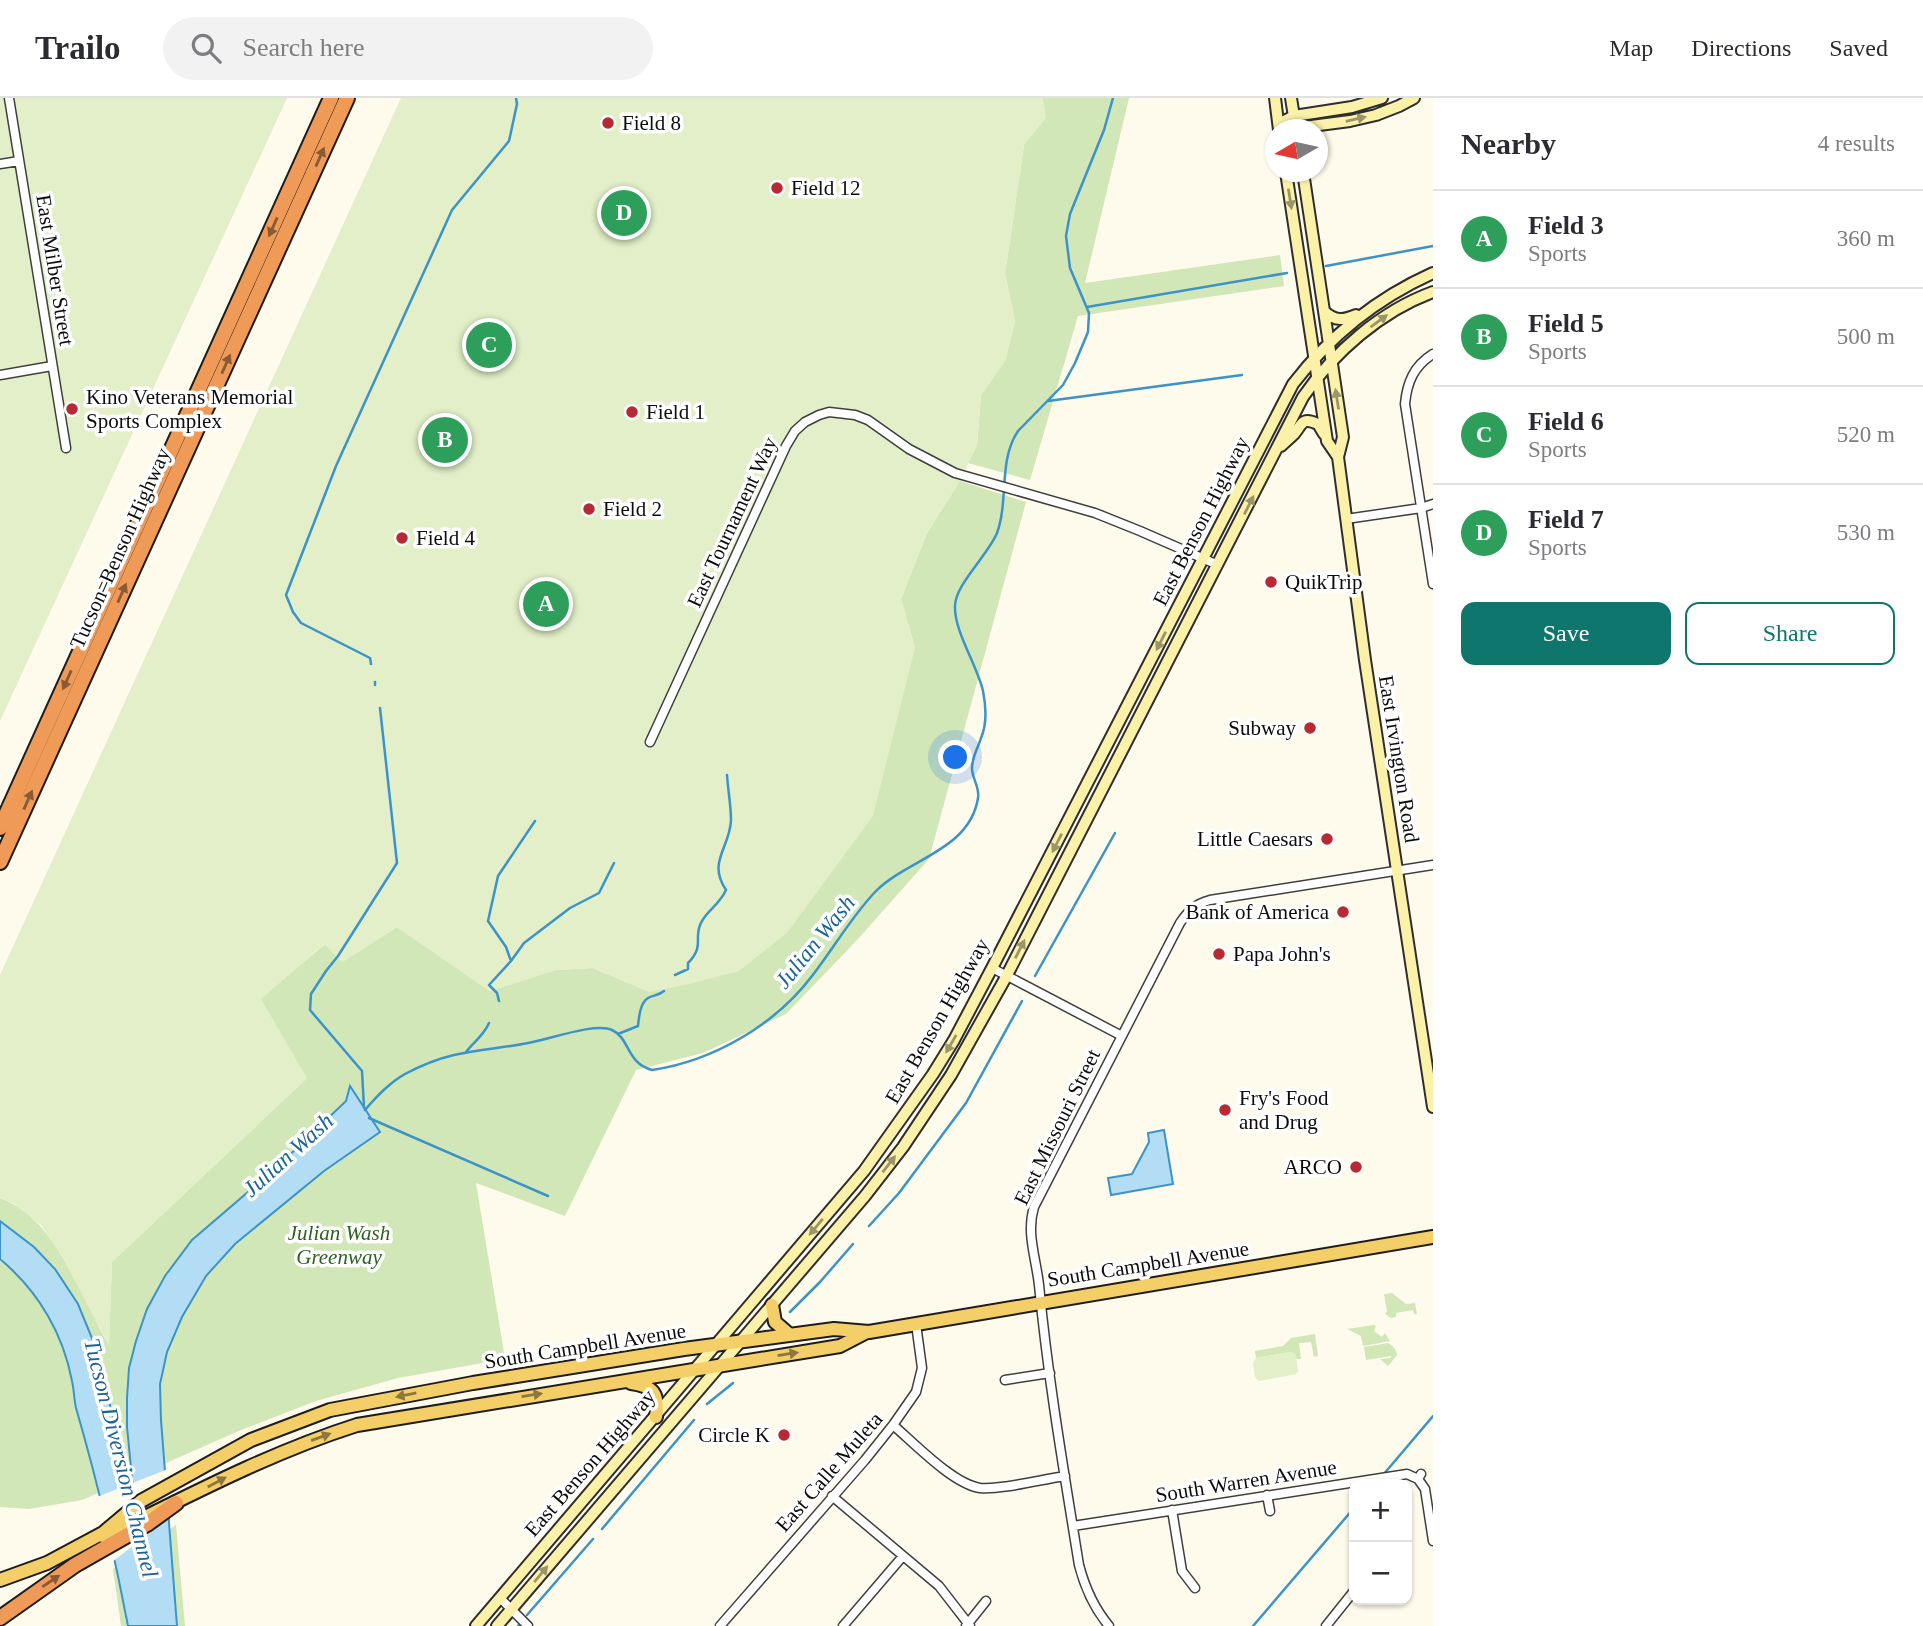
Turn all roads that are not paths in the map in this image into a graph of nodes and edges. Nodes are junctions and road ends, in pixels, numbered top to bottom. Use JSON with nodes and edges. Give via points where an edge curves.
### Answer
{"nodes":[{"id":1,"x":9,"y":98,"type":"edge"},
{"id":2,"x":331,"y":98,"type":"edge"},
{"id":3,"x":347,"y":98,"type":"edge"},
{"id":4,"x":1275,"y":98,"type":"edge"},
{"id":5,"x":1291,"y":98,"type":"edge"},
{"id":6,"x":1382,"y":98,"type":"edge"},
{"id":7,"x":1414,"y":98,"type":"edge"},
{"id":8,"x":1294,"y":116,"type":"junction"},
{"id":9,"x":1278,"y":119,"type":"edge"},
{"id":10,"x":1290,"y":119,"type":"edge"},
{"id":11,"x":1294,"y":119,"type":"edge"},
{"id":12,"x":1328,"y":124,"type":"edge"},
{"id":13,"x":19,"y":161,"type":"junction"},
{"id":14,"x":0,"y":164,"type":"edge"},
{"id":15,"x":1288,"y":182,"type":"edge"},
{"id":16,"x":1305,"y":182,"type":"edge"},
{"id":17,"x":1433,"y":273,"type":"edge"},
{"id":18,"x":1433,"y":292,"type":"edge"},
{"id":19,"x":1324,"y":311,"type":"junction"},
{"id":20,"x":1366,"y":312,"type":"junction"},
{"id":21,"x":1329,"y":342,"type":"junction"},
{"id":22,"x":1433,"y":354,"type":"edge"},
{"id":23,"x":1314,"y":357,"type":"junction"},
{"id":24,"x":1332,"y":361,"type":"junction"},
{"id":25,"x":52,"y":366,"type":"junction"},
{"id":26,"x":0,"y":375,"type":"edge"},
{"id":27,"x":1317,"y":376,"type":"junction"},
{"id":28,"x":1327,"y":441,"type":"junction"},
{"id":29,"x":66,"y":448,"type":"dead end"},
{"id":30,"x":1274,"y":453,"type":"junction"},
{"id":31,"x":1338,"y":457,"type":"junction"},
{"id":32,"x":1433,"y":504,"type":"edge"},
{"id":33,"x":1421,"y":508,"type":"junction"},
{"id":34,"x":1346,"y":519,"type":"junction"},
{"id":35,"x":1204,"y":559,"type":"junction"},
{"id":36,"x":1218,"y":565,"type":"junction"},
{"id":37,"x":1433,"y":584,"type":"edge"},
{"id":38,"x":1115,"y":731,"type":"junction"},
{"id":39,"x":1129,"y":738,"type":"junction"},
{"id":40,"x":650,"y":742,"type":"dead end"},
{"id":41,"x":0,"y":828,"type":"edge"},
{"id":42,"x":0,"y":863,"type":"edge"},
{"id":43,"x":1433,"y":865,"type":"edge"},
{"id":44,"x":1397,"y":872,"type":"junction"},
{"id":45,"x":992,"y":968,"type":"junction"},
{"id":46,"x":1006,"y":977,"type":"junction"},
{"id":47,"x":1122,"y":1036,"type":"junction"},
{"id":48,"x":1433,"y":1107,"type":"edge"},
{"id":49,"x":1433,"y":1237,"type":"edge"},
{"id":50,"x":1040,"y":1302,"type":"junction"},
{"id":51,"x":772,"y":1305,"type":"junction"},
{"id":52,"x":916,"y":1324,"type":"junction"},
{"id":53,"x":869,"y":1332,"type":"junction"},
{"id":54,"x":790,"y":1335,"type":"junction"},
{"id":55,"x":740,"y":1342,"type":"junction"},
{"id":56,"x":717,"y":1345,"type":"junction"},
{"id":57,"x":721,"y":1364,"type":"junction"},
{"id":58,"x":696,"y":1369,"type":"junction"},
{"id":59,"x":1050,"y":1373,"type":"junction"},
{"id":60,"x":1005,"y":1380,"type":"dead end"},
{"id":61,"x":621,"y":1381,"type":"junction"},
{"id":62,"x":656,"y":1417,"type":"junction"},
{"id":63,"x":894,"y":1425,"type":"junction"},
{"id":64,"x":1065,"y":1476,"type":"junction"},
{"id":65,"x":1267,"y":1495,"type":"junction"},
{"id":66,"x":832,"y":1496,"type":"junction"},
{"id":67,"x":176,"y":1503,"type":"joint"},
{"id":68,"x":1172,"y":1510,"type":"junction"},
{"id":69,"x":1270,"y":1511,"type":"dead end"},
{"id":70,"x":1073,"y":1526,"type":"junction"},
{"id":71,"x":103,"y":1540,"type":"junction"},
{"id":72,"x":1433,"y":1541,"type":"edge"},
{"id":73,"x":903,"y":1556,"type":"junction"},
{"id":74,"x":0,"y":1580,"type":"edge"},
{"id":75,"x":0,"y":1586,"type":"edge"},
{"id":76,"x":1195,"y":1588,"type":"dead end"},
{"id":77,"x":1349,"y":1597,"type":"edge"},
{"id":78,"x":499,"y":1598,"type":"junction"},
{"id":79,"x":986,"y":1601,"type":"dead end"},
{"id":80,"x":511,"y":1609,"type":"junction"},
{"id":81,"x":0,"y":1618,"type":"edge"},
{"id":82,"x":968,"y":1625,"type":"edge"},
{"id":83,"x":1327,"y":1625,"type":"edge"},
{"id":84,"x":476,"y":1626,"type":"edge"},
{"id":85,"x":497,"y":1626,"type":"edge"},
{"id":86,"x":528,"y":1626,"type":"edge"},
{"id":87,"x":720,"y":1626,"type":"edge"},
{"id":88,"x":843,"y":1626,"type":"edge"},
{"id":89,"x":1110,"y":1626,"type":"edge"}],
"edges":[{"from":1,"to":13,"type":"street","name":"East Milber Street"},
{"from":2,"to":41,"type":"highway","name":"Tucson–Benson Highway","one_way":true},
{"from":42,"to":3,"type":"highway","name":"Tucson–Benson Highway","one_way":true},
{"from":4,"to":9,"type":"main road"},
{"from":5,"to":8,"type":"main road"},
{"from":6,"to":8,"type":"main road"},
{"from":12,"to":7,"type":"main road","one_way":true,"via":[[1376,115]]},
{"from":8,"to":10,"type":"main road"},
{"from":8,"to":11,"type":"main road"},
{"from":13,"to":14,"type":"street"},
{"from":13,"to":25,"type":"street","name":"East Milber Street"},
{"from":15,"to":23,"type":"main road","name":"East Irvington Road","one_way":true},
{"from":16,"to":19,"type":"main road","name":"East Irvington Road"},
{"from":17,"to":20,"type":"main road","name":"East Benson Highway"},
{"from":24,"to":18,"type":"main road","name":"East Benson Highway","one_way":true,"via":[[1373,325]]},
{"from":19,"to":20,"type":"main road","via":[[1338,319]]},
{"from":19,"to":21,"type":"main road","name":"East Irvington Road"},
{"from":20,"to":21,"type":"main road","name":"East Benson Highway"},
{"from":21,"to":23,"type":"main road","name":"East Benson Highway"},
{"from":21,"to":24,"type":"main road","name":"East Irvington Road"},
{"from":22,"to":33,"type":"street","via":[[1412,374],[1405,404]]},
{"from":23,"to":27,"type":"main road","name":"East Irvington Road"},
{"from":23,"to":35,"type":"main road","name":"East Benson Highway","via":[[1285,397]]},
{"from":24,"to":27,"type":"main road","name":"East Benson Highway"},
{"from":31,"to":24,"type":"main road","name":"East Irvington Road","one_way":true,"via":[[1343,437]]},
{"from":25,"to":26,"type":"street"},
{"from":25,"to":29,"type":"street","name":"East Milber Street"},
{"from":27,"to":28,"type":"main road","name":"East Irvington Road"},
{"from":27,"to":30,"type":"main road","name":"East Benson Highway"},
{"from":28,"to":30,"type":"main road","via":[[1318,424],[1306,421]]},
{"from":28,"to":31,"type":"main road","name":"East Irvington Road"},
{"from":36,"to":30,"type":"main road","name":"East Benson Highway","one_way":true},
{"from":31,"to":34,"type":"main road","name":"East Irvington Road"},
{"from":32,"to":33,"type":"street"},
{"from":33,"to":34,"type":"street"},
{"from":33,"to":37,"type":"street"},
{"from":34,"to":44,"type":"main road","name":"East Irvington Road"},
{"from":35,"to":36,"type":"street","name":"East Tournament Way"},
{"from":35,"to":38,"type":"main road","name":"East Benson Highway","one_way":true},
{"from":35,"to":40,"type":"street","name":"East Tournament Way","via":[[1095,513],[955,473],[855,415],[818,415],[795,431],[786,446]]},
{"from":36,"to":39,"type":"main road","name":"East Benson Highway"},
{"from":38,"to":39,"type":"main road"},
{"from":38,"to":45,"type":"main road","name":"East Benson Highway","one_way":true},
{"from":46,"to":39,"type":"main road","name":"East Benson Highway","one_way":true},
{"from":43,"to":44,"type":"street"},
{"from":44,"to":47,"type":"street","name":"East Missouri Street","via":[[1196,905],[1180,923]]},
{"from":44,"to":48,"type":"main road","name":"East Irvington Road"},
{"from":45,"to":46,"type":"street"},
{"from":45,"to":56,"type":"main road","name":"East Benson Highway","one_way":true,"via":[[918,1098],[864,1171]]},
{"from":46,"to":47,"type":"street"},
{"from":51,"to":46,"type":"main road","name":"East Benson Highway","one_way":true,"via":[[903,1147],[951,1075]]},
{"from":47,"to":50,"type":"street","name":"East Missouri Street","via":[[1032,1213],[1030,1233]]},
{"from":49,"to":50,"type":"main road","name":"South Campbell Avenue"},
{"from":50,"to":52,"type":"main road","name":"South Campbell Avenue"},
{"from":50,"to":59,"type":"street","name":"East Missouri Street"},
{"from":51,"to":54,"type":"main road","via":[[775,1322]]},
{"from":51,"to":55,"type":"main road","name":"East Benson Highway"},
{"from":52,"to":53,"type":"main road","name":"South Campbell Avenue"},
{"from":52,"to":63,"type":"street","name":"East Calle Muleta","via":[[922,1368],[916,1392]]},
{"from":53,"to":54,"type":"main road","name":"South Campbell Avenue","via":[[834,1329]]},
{"from":57,"to":53,"type":"main road","name":"South Campbell Avenue","one_way":true,"via":[[840,1346]]},
{"from":54,"to":55,"type":"main road","name":"South Campbell Avenue"},
{"from":55,"to":56,"type":"main road","name":"South Campbell Avenue"},
{"from":55,"to":57,"type":"main road","name":"East Benson Highway"},
{"from":56,"to":58,"type":"main road","name":"East Benson Highway"},
{"from":56,"to":71,"type":"main road","name":"South Campbell Avenue","one_way":true,"via":[[330,1410],[251,1440],[141,1501]]},
{"from":57,"to":58,"type":"main road","name":"South Campbell Avenue"},
{"from":80,"to":57,"type":"main road","name":"East Benson Highway","one_way":true},
{"from":58,"to":61,"type":"main road","name":"South Campbell Avenue"},
{"from":58,"to":62,"type":"main road","name":"East Benson Highway"},
{"from":59,"to":60,"type":"street"},
{"from":59,"to":64,"type":"street","name":"East Missouri Street"},
{"from":61,"to":62,"type":"main road","via":[[652,1390]]},
{"from":67,"to":61,"type":"main road","name":"South Campbell Avenue","one_way":true,"via":[[231,1474],[357,1425]]},
{"from":62,"to":78,"type":"main road","name":"East Benson Highway"},
{"from":63,"to":64,"type":"street","via":[[954,1477],[971,1486],[994,1488]]},
{"from":63,"to":66,"type":"street","name":"East Calle Muleta"},
{"from":64,"to":70,"type":"street","name":"East Missouri Street"},
{"from":65,"to":68,"type":"street","name":"South Warren Avenue"},
{"from":65,"to":69,"type":"street"},
{"from":65,"to":72,"type":"street","name":"South Warren Avenue","via":[[1407,1474],[1420,1476]]},
{"from":66,"to":73,"type":"street"},
{"from":66,"to":87,"type":"street","name":"East Calle Muleta"},
{"from":67,"to":71,"type":"highway","via":[[147,1524]]},
{"from":68,"to":70,"type":"street","name":"South Warren Avenue"},
{"from":68,"to":76,"type":"street","via":[[1182,1571]]},
{"from":70,"to":89,"type":"street","name":"East Missouri Street","via":[[1086,1589]]},
{"from":71,"to":74,"type":"main road"},
{"from":71,"to":75,"type":"main road"},
{"from":81,"to":71,"type":"highway","one_way":true},
{"from":73,"to":82,"type":"street","via":[[939,1586]]},
{"from":73,"to":88,"type":"street"},
{"from":77,"to":83,"type":"street"},
{"from":78,"to":80,"type":"street"},
{"from":78,"to":84,"type":"main road","name":"East Benson Highway"},
{"from":79,"to":82,"type":"street"},
{"from":80,"to":85,"type":"main road","name":"East Benson Highway"},
{"from":80,"to":86,"type":"street"}]}
